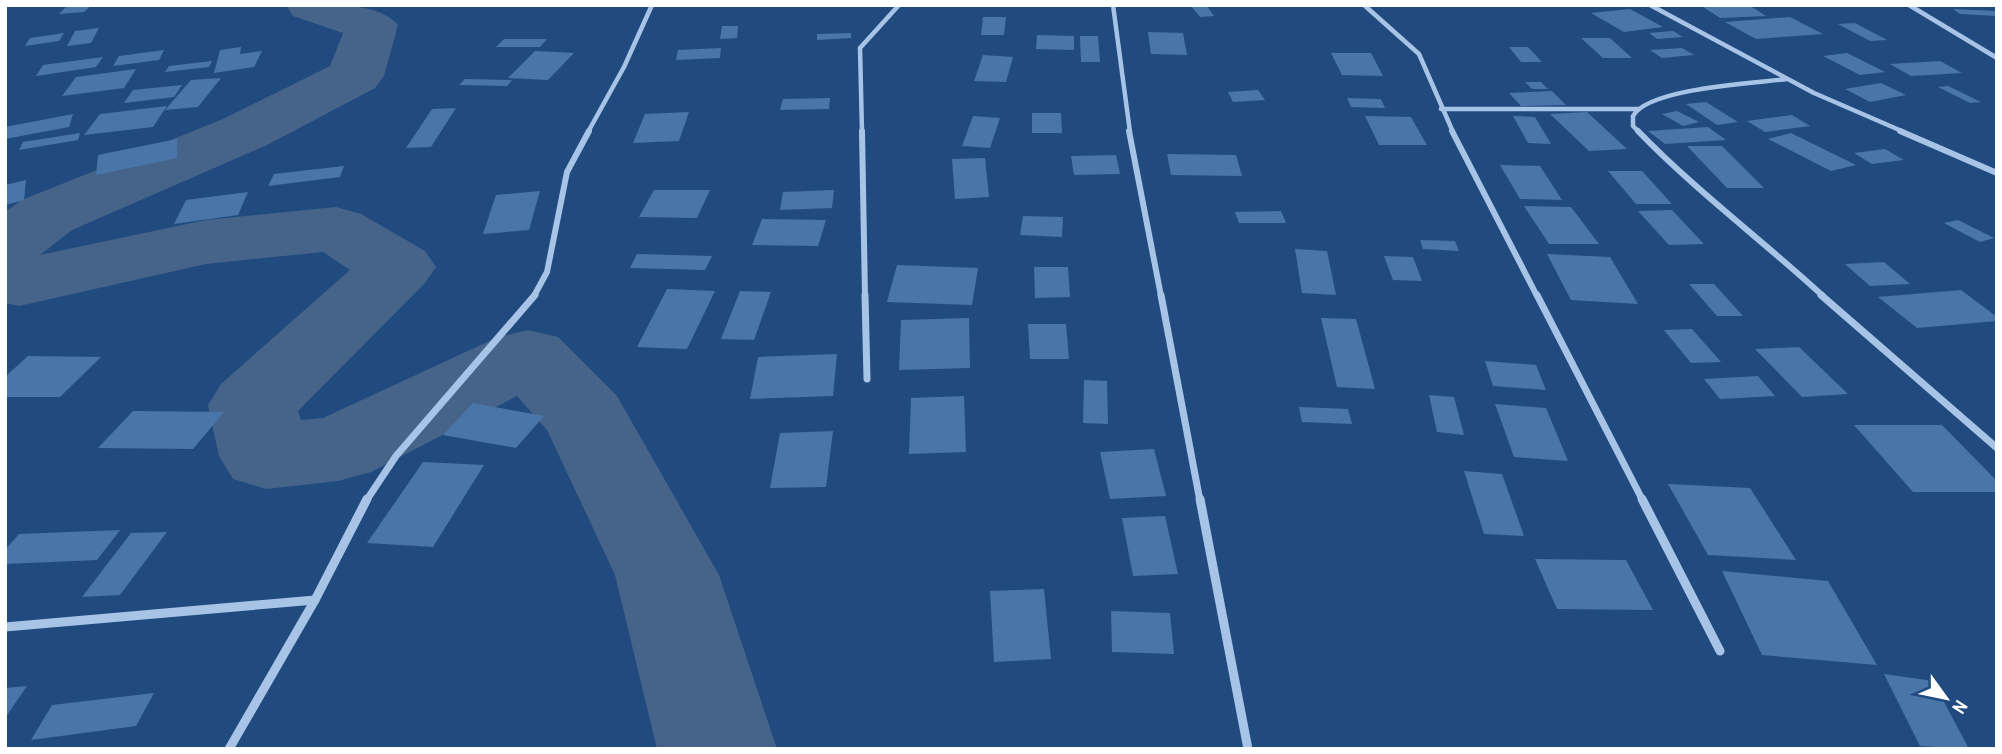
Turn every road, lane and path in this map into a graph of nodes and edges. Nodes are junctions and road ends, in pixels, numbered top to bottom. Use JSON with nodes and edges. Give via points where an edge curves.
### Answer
{"nodes":[{"id":1,"x":652,"y":5,"type":"edge"},
{"id":2,"x":899,"y":5,"type":"edge"},
{"id":3,"x":1113,"y":5,"type":"edge"},
{"id":4,"x":1364,"y":5,"type":"edge"},
{"id":5,"x":1650,"y":5,"type":"edge"},
{"id":6,"x":1909,"y":5,"type":"edge"},
{"id":7,"x":1997,"y":58,"type":"edge"},
{"id":8,"x":1787,"y":79,"type":"junction"},
{"id":9,"x":1441,"y":109,"type":"junction"},
{"id":10,"x":1638,"y":109,"type":"junction"},
{"id":11,"x":1997,"y":173,"type":"edge"},
{"id":12,"x":867,"y":379,"type":"dead end"},
{"id":13,"x":1997,"y":448,"type":"edge"},
{"id":14,"x":315,"y":600,"type":"junction"},
{"id":15,"x":5,"y":626,"type":"edge"},
{"id":16,"x":1720,"y":651,"type":"dead end"},
{"id":17,"x":229,"y":749,"type":"edge"},
{"id":18,"x":1248,"y":749,"type":"edge"}],
"edges":[{"from":1,"to":14,"type":"street","via":[[568,172],[540,289],[396,456],[373,488]]},
{"from":2,"to":12,"type":"street","via":[[860,48]]},
{"from":3,"to":18,"type":"street","via":[[1130,136]]},
{"from":4,"to":9,"type":"street","via":[[1419,54]]},
{"from":5,"to":8,"type":"street"},
{"from":6,"to":7,"type":"street"},
{"from":8,"to":10,"type":"street","via":[[1677,95]]},
{"from":8,"to":11,"type":"street"},
{"from":9,"to":10,"type":"street"},
{"from":9,"to":16,"type":"street"},
{"from":10,"to":13,"type":"street","via":[[1633,126],[1666,160]]},
{"from":14,"to":15,"type":"street"},
{"from":14,"to":17,"type":"street"}]}
